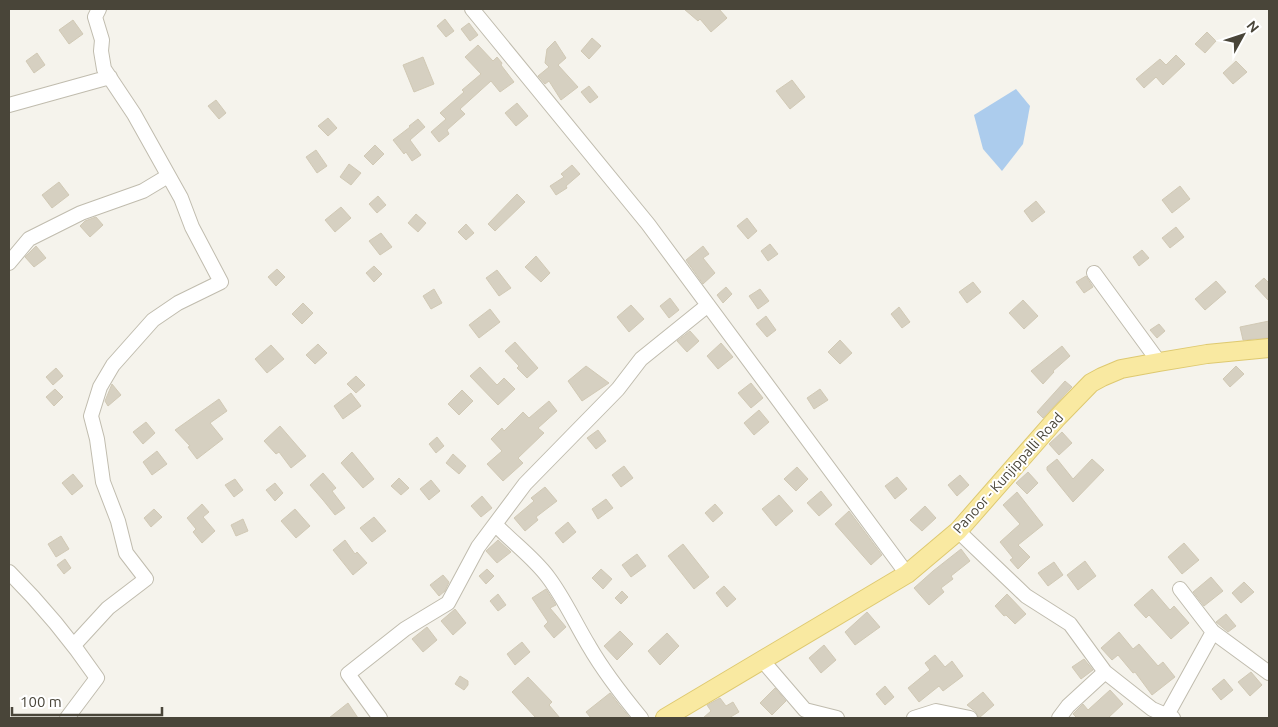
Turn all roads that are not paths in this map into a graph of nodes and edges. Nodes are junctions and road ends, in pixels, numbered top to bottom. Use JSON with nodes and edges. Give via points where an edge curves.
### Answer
{"nodes":[{"id":1,"x":99,"y":9,"type":"edge"},
{"id":2,"x":472,"y":9,"type":"edge"},
{"id":3,"x":110,"y":77,"type":"junction"},
{"id":4,"x":9,"y":105,"type":"edge"},
{"id":5,"x":168,"y":176,"type":"junction"},
{"id":6,"x":9,"y":263,"type":"edge"},
{"id":7,"x":1094,"y":273,"type":"dead end"},
{"id":8,"x":708,"y":305,"type":"junction"},
{"id":9,"x":1269,"y":348,"type":"edge"},
{"id":10,"x":1159,"y":362,"type":"junction"},
{"id":11,"x":496,"y":525,"type":"junction"},
{"id":12,"x":958,"y":531,"type":"junction"},
{"id":13,"x":9,"y":572,"type":"edge"},
{"id":14,"x":907,"y":574,"type":"junction"},
{"id":15,"x":1180,"y":589,"type":"dead end"},
{"id":16,"x":1213,"y":632,"type":"junction"},
{"id":17,"x":74,"y":644,"type":"junction"},
{"id":18,"x":762,"y":660,"type":"junction"},
{"id":19,"x":1105,"y":672,"type":"junction"},
{"id":20,"x":1269,"y":673,"type":"edge"},
{"id":21,"x":1170,"y":717,"type":"edge"},
{"id":22,"x":67,"y":718,"type":"edge"},
{"id":23,"x":380,"y":718,"type":"edge"},
{"id":24,"x":641,"y":718,"type":"edge"},
{"id":25,"x":666,"y":718,"type":"edge"},
{"id":26,"x":837,"y":718,"type":"edge"},
{"id":27,"x":914,"y":718,"type":"edge"},
{"id":28,"x":970,"y":718,"type":"edge"},
{"id":29,"x":1059,"y":718,"type":"edge"}],
"edges":[{"from":1,"to":3,"type":"street","via":[[95,17],[102,40],[104,69]]},
{"from":2,"to":8,"type":"street","via":[[648,224]]},
{"from":3,"to":4,"type":"street"},
{"from":3,"to":5,"type":"street"},
{"from":5,"to":6,"type":"street","via":[[143,191],[80,213],[29,239]]},
{"from":5,"to":17,"type":"street","via":[[221,282],[178,303],[153,320],[113,365],[100,387],[91,416],[103,482],[126,553],[146,579],[108,608]]},
{"from":7,"to":10,"type":"street"},
{"from":8,"to":11,"type":"street","via":[[641,360],[618,389],[525,484]]},
{"from":8,"to":14,"type":"street"},
{"from":9,"to":10,"type":"main road","name":"Panoor - Kunjippalli Road"},
{"from":10,"to":12,"type":"main road","name":"Panoor - Kunjippalli Road","via":[[1122,370],[1091,383]]},
{"from":11,"to":23,"type":"street","via":[[478,547],[448,603],[405,629],[348,674]]},
{"from":11,"to":24,"type":"street","via":[[548,576],[614,686]]},
{"from":12,"to":14,"type":"main road","name":"Panoor - Kunjippalli Road"},
{"from":12,"to":19,"type":"street","via":[[1026,596],[1070,624]]},
{"from":13,"to":17,"type":"street"},
{"from":14,"to":18,"type":"main road","name":"Panoor - Kunjippalli Road"},
{"from":15,"to":16,"type":"street"},
{"from":16,"to":20,"type":"street"},
{"from":16,"to":21,"type":"street"},
{"from":17,"to":22,"type":"street","via":[[97,678]]},
{"from":18,"to":25,"type":"main road","name":"Panoor - Kunjippalli Road"},
{"from":18,"to":26,"type":"street","via":[[805,710]]},
{"from":19,"to":21,"type":"street","via":[[1152,709]]},
{"from":19,"to":29,"type":"street"},
{"from":27,"to":28,"type":"street","via":[[936,711]]}]}
